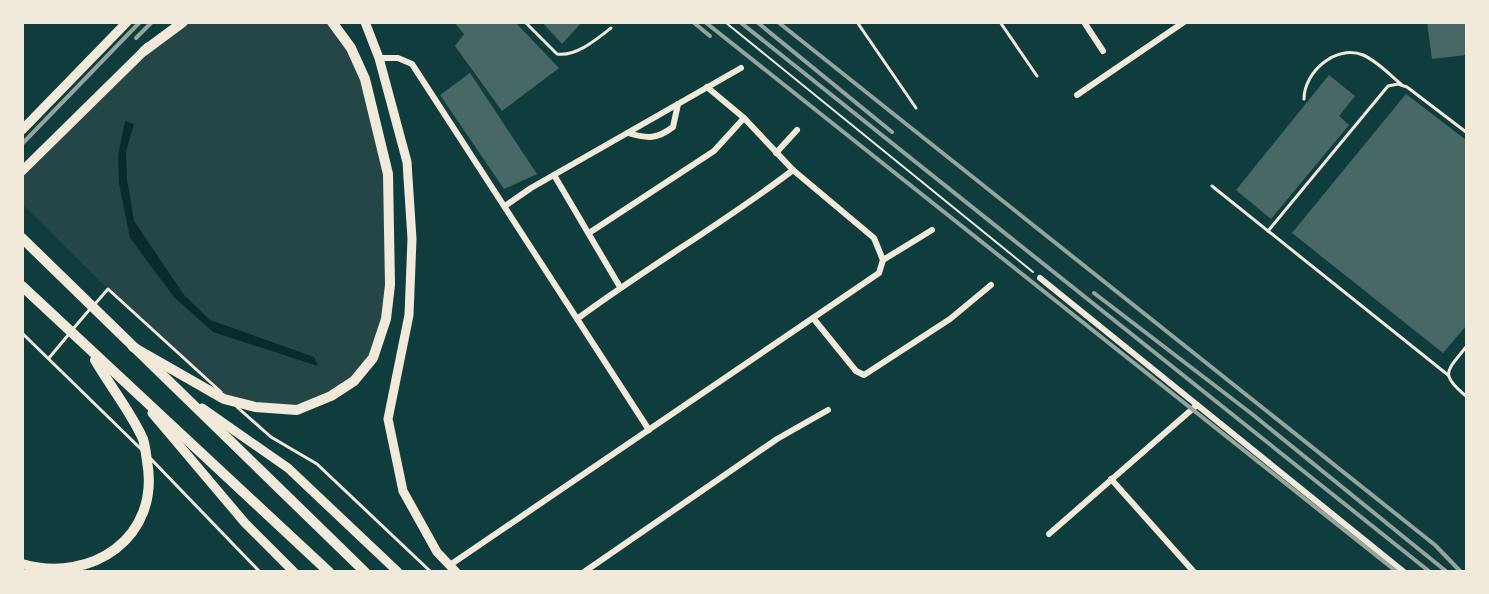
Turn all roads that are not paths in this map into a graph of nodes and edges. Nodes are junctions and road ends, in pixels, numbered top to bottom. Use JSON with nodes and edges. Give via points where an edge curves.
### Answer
{"nodes":[{"id":1,"x":127,"y":22,"type":"edge"},
{"id":2,"x":173,"y":22,"type":"edge"},
{"id":3,"x":183,"y":22,"type":"edge"},
{"id":4,"x":332,"y":22,"type":"edge"},
{"id":5,"x":365,"y":22,"type":"edge"},
{"id":6,"x":525,"y":22,"type":"edge"},
{"id":7,"x":857,"y":22,"type":"edge"},
{"id":8,"x":1000,"y":22,"type":"edge"},
{"id":9,"x":1084,"y":22,"type":"edge"},
{"id":10,"x":1184,"y":22,"type":"edge"},
{"id":11,"x":611,"y":28,"type":"dead end"},
{"id":12,"x":144,"y":51,"type":"junction"},
{"id":13,"x":1103,"y":51,"type":"dead end"},
{"id":14,"x":379,"y":58,"type":"junction"},
{"id":15,"x":741,"y":68,"type":"dead end"},
{"id":16,"x":1037,"y":76,"type":"dead end"},
{"id":17,"x":1402,"y":85,"type":"junction"},
{"id":18,"x":707,"y":87,"type":"junction"},
{"id":19,"x":1077,"y":95,"type":"dead end"},
{"id":20,"x":1304,"y":99,"type":"dead end"},
{"id":21,"x":678,"y":104,"type":"junction"},
{"id":22,"x":916,"y":108,"type":"dead end"},
{"id":23,"x":744,"y":118,"type":"junction"},
{"id":24,"x":22,"y":130,"type":"edge"},
{"id":25,"x":797,"y":130,"type":"dead end"},
{"id":26,"x":628,"y":132,"type":"junction"},
{"id":27,"x":1467,"y":132,"type":"edge"},
{"id":28,"x":776,"y":153,"type":"junction"},
{"id":29,"x":793,"y":170,"type":"junction"},
{"id":30,"x":22,"y":171,"type":"edge"},
{"id":31,"x":554,"y":175,"type":"junction"},
{"id":32,"x":1212,"y":186,"type":"dead end"},
{"id":33,"x":505,"y":206,"type":"junction"},
{"id":34,"x":932,"y":230,"type":"dead end"},
{"id":35,"x":1268,"y":231,"type":"junction"},
{"id":36,"x":589,"y":234,"type":"junction"},
{"id":37,"x":22,"y":238,"type":"edge"},
{"id":38,"x":882,"y":263,"type":"junction"},
{"id":39,"x":1040,"y":278,"type":"road end"},
{"id":40,"x":991,"y":285,"type":"dead end"},
{"id":41,"x":22,"y":286,"type":"edge"},
{"id":42,"x":620,"y":286,"type":"junction"},
{"id":43,"x":813,"y":318,"type":"junction"},
{"id":44,"x":577,"y":319,"type":"junction"},
{"id":45,"x":22,"y":333,"type":"edge"},
{"id":46,"x":87,"y":347,"type":"junction"},
{"id":47,"x":133,"y":347,"type":"junction"},
{"id":48,"x":1467,"y":347,"type":"edge"},
{"id":49,"x":49,"y":358,"type":"junction"},
{"id":50,"x":1448,"y":375,"type":"junction"},
{"id":51,"x":137,"y":394,"type":"junction"},
{"id":52,"x":1467,"y":396,"type":"edge"},
{"id":53,"x":185,"y":397,"type":"junction"},
{"id":54,"x":1197,"y":405,"type":"junction"},
{"id":55,"x":828,"y":410,"type":"dead end"},
{"id":56,"x":649,"y":430,"type":"junction"},
{"id":57,"x":1111,"y":479,"type":"junction"},
{"id":58,"x":1049,"y":534,"type":"dead end"},
{"id":59,"x":22,"y":564,"type":"edge"},
{"id":60,"x":453,"y":568,"type":"edge"},
{"id":61,"x":260,"y":572,"type":"edge"},
{"id":62,"x":294,"y":572,"type":"edge"},
{"id":63,"x":329,"y":572,"type":"edge"},
{"id":64,"x":365,"y":572,"type":"edge"},
{"id":65,"x":398,"y":572,"type":"edge"},
{"id":66,"x":431,"y":572,"type":"edge"},
{"id":67,"x":584,"y":572,"type":"edge"},
{"id":68,"x":1194,"y":572,"type":"edge"},
{"id":69,"x":1404,"y":572,"type":"edge"}],
"edges":[{"from":1,"to":24,"type":"main road"},
{"from":2,"to":12,"type":"main road"},
{"from":3,"to":12,"type":"highway"},
{"from":4,"to":47,"type":"highway","via":[[351,48],[365,79],[388,174],[390,285],[386,319],[372,358],[354,381],[297,410],[255,407],[224,399]]},
{"from":5,"to":14,"type":"main road"},
{"from":6,"to":11,"type":"lane","via":[[557,54],[563,55],[590,44]]},
{"from":7,"to":22,"type":"lane"},
{"from":8,"to":16,"type":"lane"},
{"from":9,"to":13,"type":"street"},
{"from":10,"to":19,"type":"street"},
{"from":12,"to":30,"type":"main road"},
{"from":14,"to":33,"type":"street","via":[[398,58],[412,64]]},
{"from":14,"to":60,"type":"main road","via":[[407,162],[412,239],[409,315],[388,419],[403,491],[437,552]]},
{"from":15,"to":18,"type":"street"},
{"from":17,"to":20,"type":"lane","via":[[1364,55],[1347,52],[1312,73]]},
{"from":17,"to":27,"type":"lane"},
{"from":17,"to":35,"type":"lane","via":[[1386,88]]},
{"from":18,"to":21,"type":"street"},
{"from":18,"to":23,"type":"street"},
{"from":21,"to":26,"type":"street"},
{"from":21,"to":26,"type":"street","via":[[673,127],[661,136],[648,139]]},
{"from":23,"to":28,"type":"street"},
{"from":23,"to":36,"type":"street","via":[[714,151]]},
{"from":25,"to":28,"type":"street"},
{"from":26,"to":31,"type":"street"},
{"from":28,"to":29,"type":"street"},
{"from":29,"to":38,"type":"street","via":[[874,238]]},
{"from":29,"to":42,"type":"street"},
{"from":31,"to":33,"type":"street"},
{"from":31,"to":36,"type":"street"},
{"from":32,"to":35,"type":"lane"},
{"from":33,"to":44,"type":"street"},
{"from":34,"to":38,"type":"street"},
{"from":35,"to":50,"type":"lane"},
{"from":36,"to":42,"type":"street"},
{"from":37,"to":47,"type":"highway"},
{"from":38,"to":43,"type":"street","via":[[879,273]]},
{"from":39,"to":54,"type":"street"},
{"from":40,"to":43,"type":"street","via":[[950,319],[864,375],[856,371]]},
{"from":41,"to":46,"type":"highway"},
{"from":42,"to":44,"type":"street"},
{"from":43,"to":56,"type":"street"},
{"from":44,"to":56,"type":"street"},
{"from":45,"to":49,"type":"lane"},
{"from":46,"to":51,"type":"highway"},
{"from":46,"to":59,"type":"highway","via":[[143,440],[151,481],[143,511],[129,538],[106,557],[75,568]]},
{"from":47,"to":53,"type":"highway"},
{"from":48,"to":50,"type":"lane","via":[[1448,369]]},
{"from":49,"to":61,"type":"lane"},
{"from":49,"to":66,"type":"lane","via":[[108,289],[271,437],[317,464]]},
{"from":50,"to":52,"type":"lane","via":[[1451,384]]},
{"from":51,"to":62,"type":"main road","via":[[244,523]]},
{"from":51,"to":63,"type":"highway"},
{"from":53,"to":64,"type":"highway"},
{"from":53,"to":65,"type":"main road","via":[[288,468]]},
{"from":54,"to":57,"type":"street"},
{"from":54,"to":69,"type":"street"},
{"from":55,"to":67,"type":"street","via":[[777,439]]},
{"from":56,"to":60,"type":"street"},
{"from":57,"to":58,"type":"street"},
{"from":57,"to":68,"type":"street"}]}
